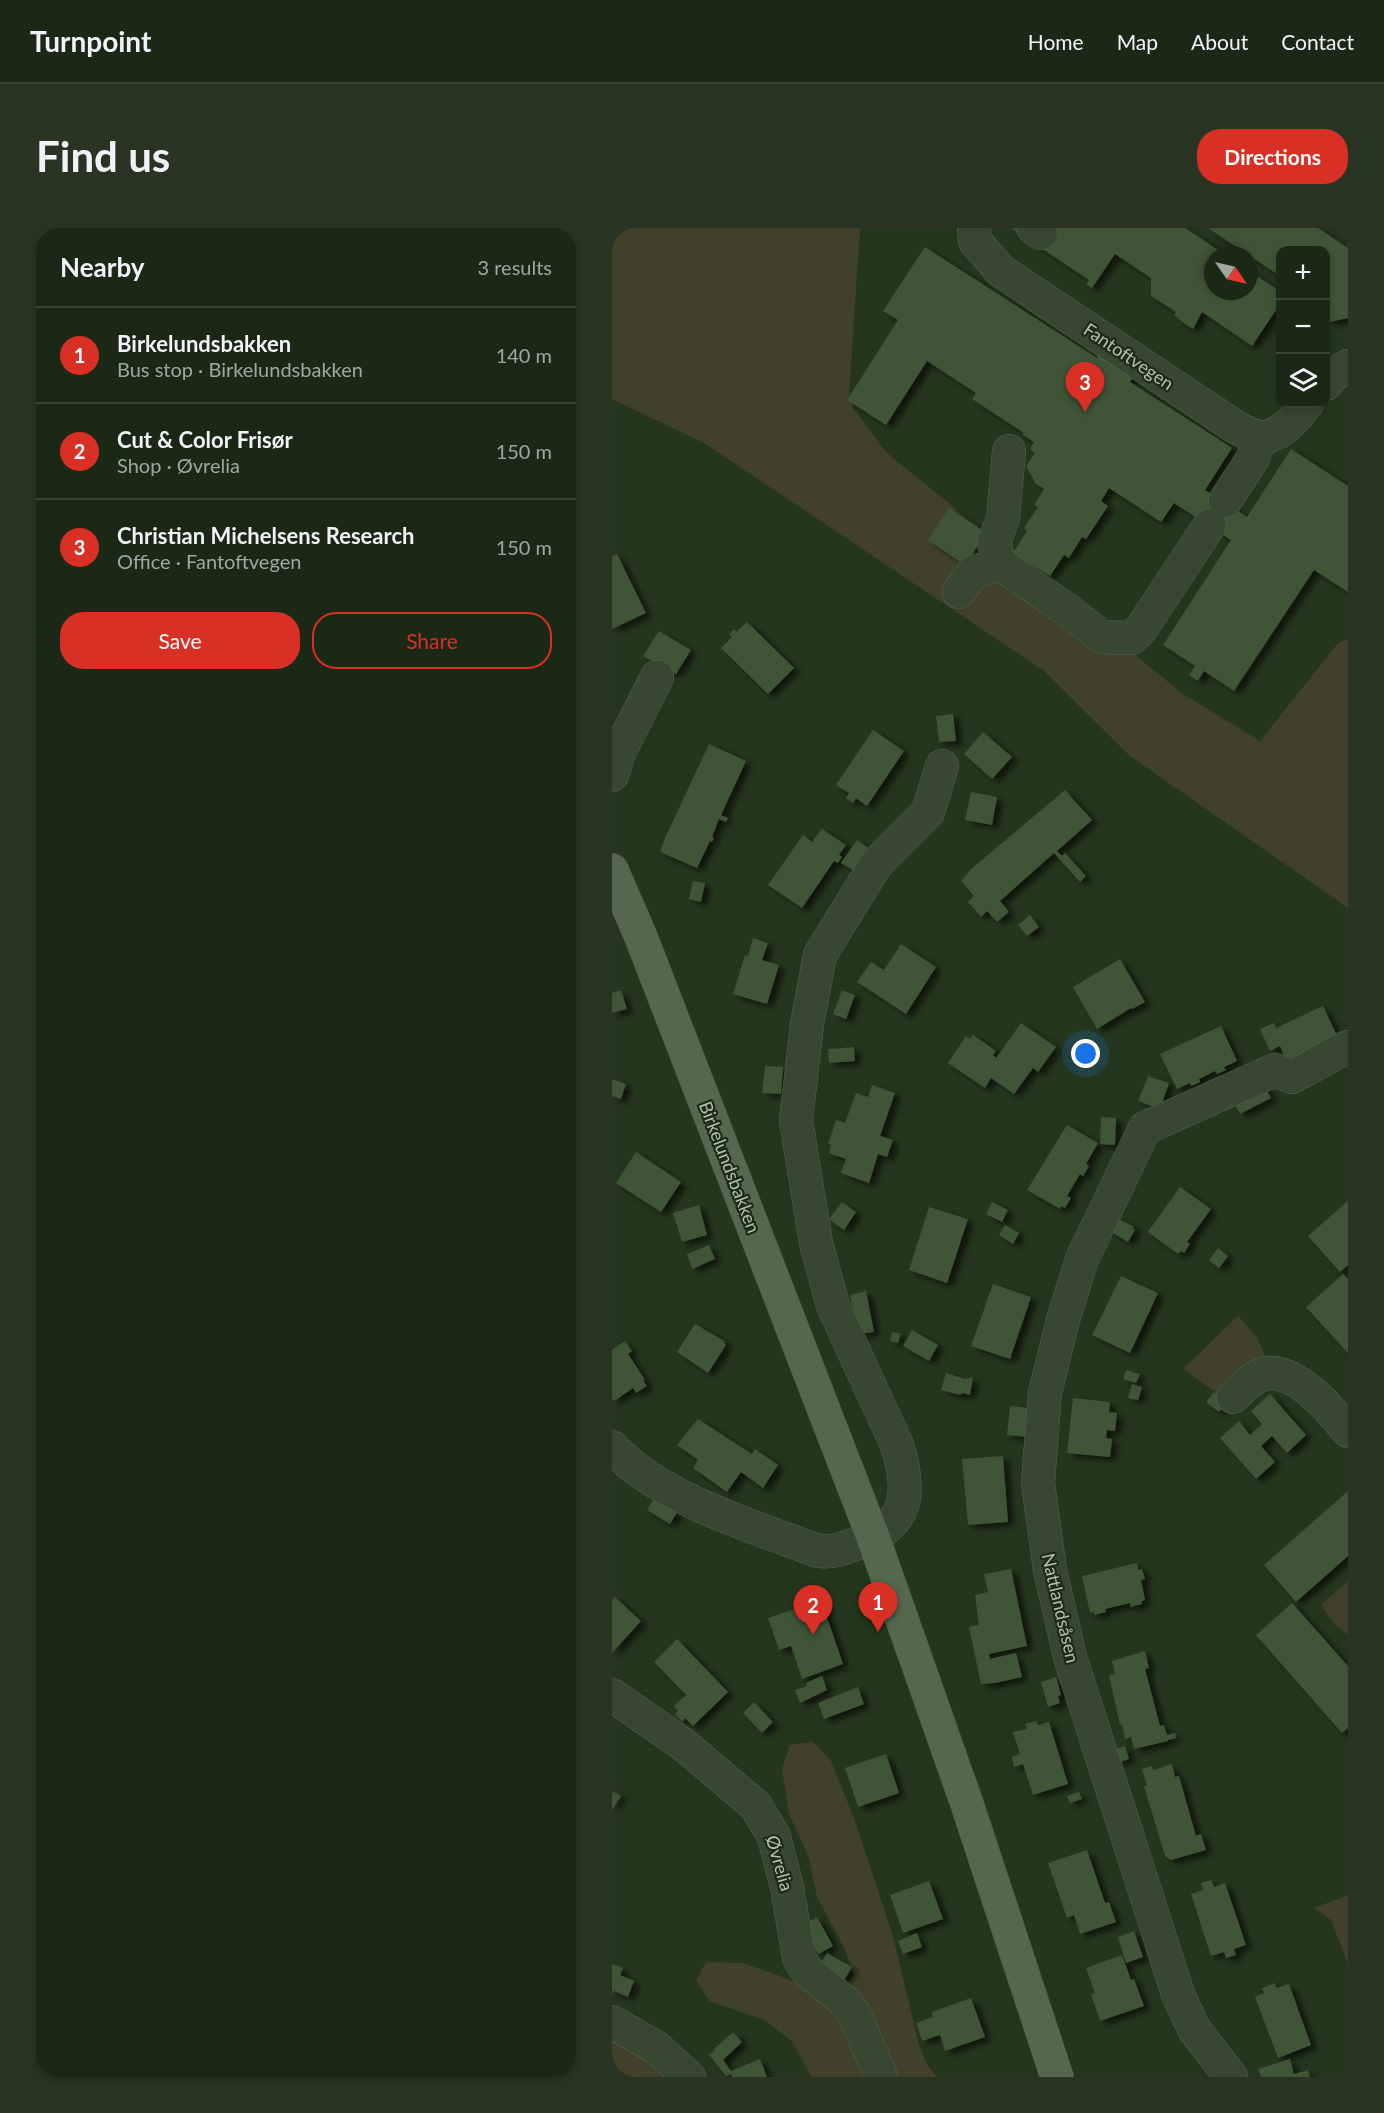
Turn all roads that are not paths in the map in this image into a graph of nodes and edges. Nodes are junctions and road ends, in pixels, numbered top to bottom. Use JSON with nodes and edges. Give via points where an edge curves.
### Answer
{"nodes":[{"id":1,"x":974,"y":228,"type":"edge"},
{"id":2,"x":1348,"y":366,"type":"edge"},
{"id":3,"x":1330,"y":379,"type":"edge"},
{"id":4,"x":1303,"y":408,"type":"edge"},
{"id":5,"x":1260,"y":438,"type":"junction"},
{"id":6,"x":1009,"y":451,"type":"dead end"},
{"id":7,"x":999,"y":564,"type":"junction"},
{"id":8,"x":959,"y":592,"type":"dead end"},
{"id":9,"x":657,"y":677,"type":"dead end"},
{"id":10,"x":942,"y":766,"type":"dead end"},
{"id":11,"x":612,"y":775,"type":"edge"},
{"id":12,"x":612,"y":870,"type":"edge"},
{"id":13,"x":1347,"y":1047,"type":"edge"},
{"id":14,"x":1233,"y":1397,"type":"dead end"},
{"id":15,"x":1348,"y":1431,"type":"edge"},
{"id":16,"x":616,"y":1454,"type":"edge"},
{"id":17,"x":873,"y":1538,"type":"junction"},
{"id":18,"x":612,"y":1695,"type":"edge"},
{"id":19,"x":612,"y":2022,"type":"edge"},
{"id":20,"x":689,"y":2077,"type":"edge"},
{"id":21,"x":881,"y":2077,"type":"edge"},
{"id":22,"x":1057,"y":2077,"type":"edge"},
{"id":23,"x":1231,"y":2077,"type":"edge"}],
"edges":[{"from":1,"to":5,"type":"street","name":"Fantoftvegen","via":[[975,241],[1001,271],[1234,426]]},
{"from":2,"to":3,"type":"street"},
{"from":4,"to":5,"type":"street","via":[[1288,425]]},
{"from":5,"to":7,"type":"street","via":[[1253,458],[1132,638],[1102,637]]},
{"from":6,"to":7,"type":"street","via":[[1003,518],[994,543]]},
{"from":7,"to":8,"type":"street","via":[[974,572]]},
{"from":9,"to":11,"type":"street","via":[[619,752]]},
{"from":10,"to":17,"type":"street","via":[[928,812],[876,864],[820,955],[796,1120],[816,1243],[833,1306],[897,1445],[904,1469],[901,1510],[890,1526]]},
{"from":12,"to":17,"type":"main road","name":"Birkelundsbakken","via":[[646,948]]},
{"from":13,"to":23,"type":"street","name":"Nattlandsåsen","via":[[1292,1077],[1275,1070],[1145,1128],[1082,1259],[1045,1393],[1038,1483],[1050,1570],[1070,1657],[1178,1994],[1194,2029]]},
{"from":14,"to":15,"type":"street","via":[[1267,1373],[1284,1377],[1309,1389]]},
{"from":16,"to":17,"type":"street","via":[[644,1475],[690,1499],[818,1551],[831,1552]]},
{"from":17,"to":22,"type":"main road","name":"Birkelundsbakken","via":[[967,1804]]},
{"from":18,"to":21,"type":"street","name":"Øvrelia","via":[[684,1745],[756,1806],[774,1837],[788,1887],[799,1958],[807,1971],[855,2015]]},
{"from":19,"to":20,"type":"street","via":[[657,2048]]}]}
